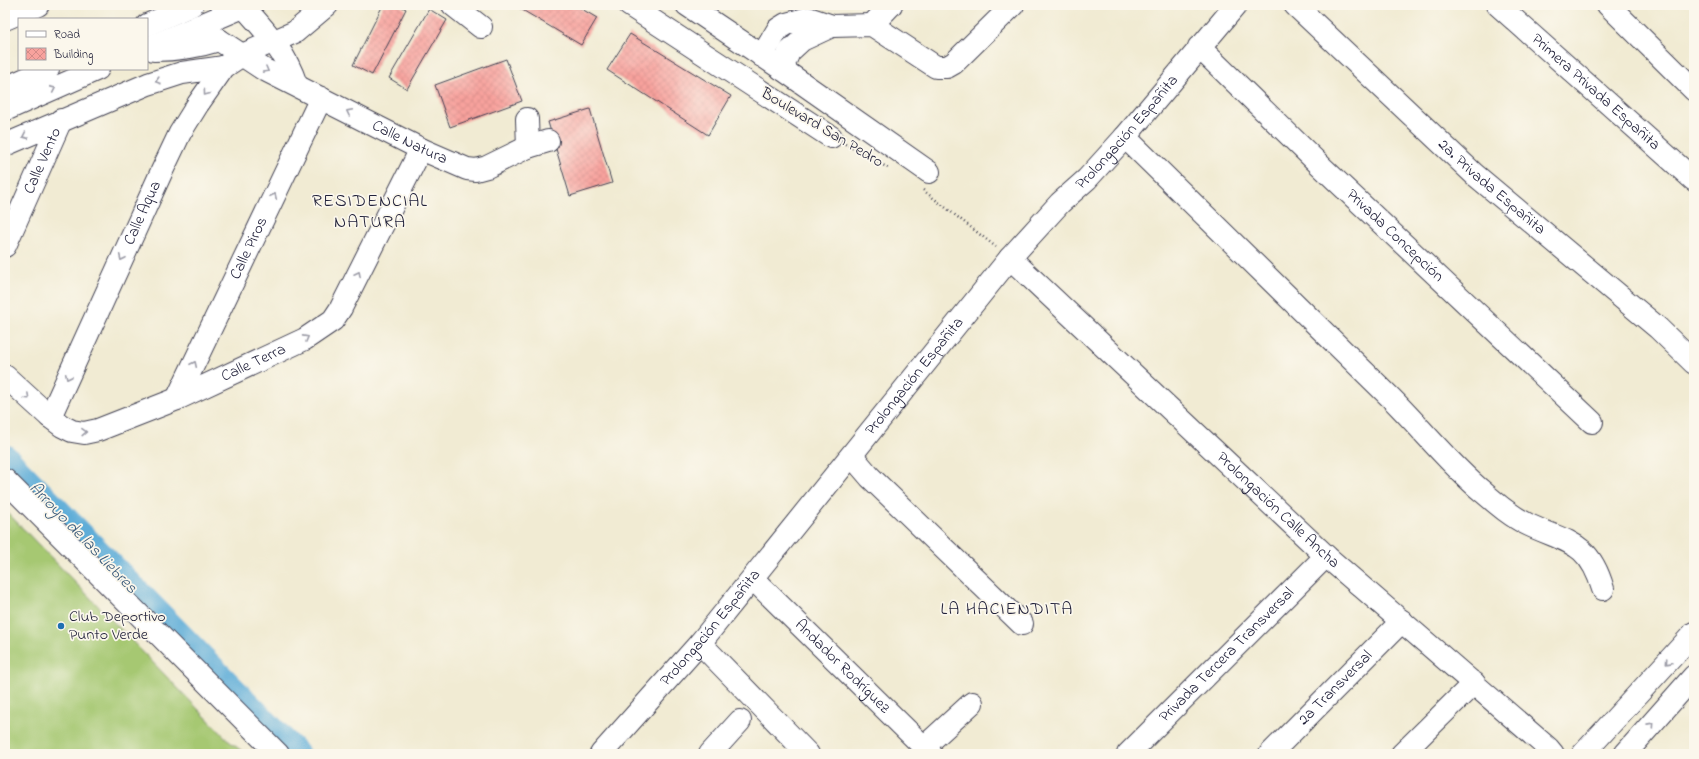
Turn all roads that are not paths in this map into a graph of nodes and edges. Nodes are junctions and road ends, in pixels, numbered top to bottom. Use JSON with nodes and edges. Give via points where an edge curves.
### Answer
{"nodes":[{"id":1,"x":38,"y":5,"type":"edge"},
{"id":2,"x":192,"y":5,"type":"edge"},
{"id":3,"x":327,"y":5,"type":"edge"},
{"id":4,"x":453,"y":5,"type":"edge"},
{"id":5,"x":629,"y":5,"type":"edge"},
{"id":6,"x":687,"y":5,"type":"edge"},
{"id":7,"x":891,"y":5,"type":"edge"},
{"id":8,"x":1013,"y":5,"type":"edge"},
{"id":9,"x":1236,"y":5,"type":"edge"},
{"id":10,"x":1295,"y":5,"type":"edge"},
{"id":11,"x":1498,"y":5,"type":"edge"},
{"id":12,"x":1608,"y":5,"type":"edge"},
{"id":13,"x":246,"y":6,"type":"edge"},
{"id":14,"x":5,"y":19,"type":"edge"},
{"id":15,"x":148,"y":25,"type":"edge"},
{"id":16,"x":872,"y":25,"type":"junction"},
{"id":17,"x":198,"y":26,"type":"junction"},
{"id":18,"x":832,"y":26,"type":"junction"},
{"id":19,"x":481,"y":27,"type":"dead end"},
{"id":20,"x":736,"y":39,"type":"junction"},
{"id":21,"x":219,"y":40,"type":"junction"},
{"id":22,"x":274,"y":42,"type":"junction"},
{"id":23,"x":1199,"y":47,"type":"junction"},
{"id":24,"x":148,"y":49,"type":"edge"},
{"id":25,"x":148,"y":49,"type":"edge"},
{"id":26,"x":242,"y":55,"type":"junction"},
{"id":27,"x":762,"y":56,"type":"junction"},
{"id":28,"x":718,"y":63,"type":"junction"},
{"id":29,"x":224,"y":67,"type":"junction"},
{"id":30,"x":782,"y":69,"type":"junction"},
{"id":31,"x":46,"y":70,"type":"edge"},
{"id":32,"x":96,"y":70,"type":"edge"},
{"id":33,"x":296,"y":84,"type":"junction"},
{"id":34,"x":5,"y":88,"type":"edge"},
{"id":35,"x":1694,"y":90,"type":"edge"},
{"id":36,"x":321,"y":98,"type":"junction"},
{"id":37,"x":5,"y":110,"type":"edge"},
{"id":38,"x":527,"y":119,"type":"dead end"},
{"id":39,"x":61,"y":120,"type":"junction"},
{"id":40,"x":831,"y":137,"type":"road end"},
{"id":41,"x":1126,"y":137,"type":"junction"},
{"id":42,"x":5,"y":145,"type":"edge"},
{"id":43,"x":422,"y":149,"type":"junction"},
{"id":44,"x":924,"y":180,"type":"road end"},
{"id":45,"x":1694,"y":180,"type":"edge"},
{"id":46,"x":5,"y":246,"type":"edge"},
{"id":47,"x":1010,"y":258,"type":"junction"},
{"id":48,"x":1694,"y":363,"type":"edge"},
{"id":49,"x":5,"y":376,"type":"edge"},
{"id":50,"x":178,"y":399,"type":"junction"},
{"id":51,"x":50,"y":417,"type":"junction"},
{"id":52,"x":1592,"y":422,"type":"dead end"},
{"id":53,"x":852,"y":456,"type":"junction"},
{"id":54,"x":5,"y":480,"type":"edge"},
{"id":55,"x":1326,"y":556,"type":"junction"},
{"id":56,"x":753,"y":579,"type":"junction"},
{"id":57,"x":1602,"y":589,"type":"dead end"},
{"id":58,"x":1402,"y":621,"type":"junction"},
{"id":59,"x":1022,"y":624,"type":"dead end"},
{"id":60,"x":1694,"y":633,"type":"edge"},
{"id":61,"x":700,"y":643,"type":"junction"},
{"id":62,"x":1694,"y":676,"type":"edge"},
{"id":63,"x":1474,"y":683,"type":"junction"},
{"id":64,"x":972,"y":703,"type":"dead end"},
{"id":65,"x":740,"y":721,"type":"dead end"},
{"id":66,"x":928,"y":750,"type":"edge"},
{"id":67,"x":278,"y":754,"type":"edge"},
{"id":68,"x":601,"y":754,"type":"edge"},
{"id":69,"x":710,"y":754,"type":"edge"},
{"id":70,"x":808,"y":754,"type":"edge"},
{"id":71,"x":1128,"y":754,"type":"edge"},
{"id":72,"x":1270,"y":754,"type":"edge"},
{"id":73,"x":1402,"y":754,"type":"edge"},
{"id":74,"x":1553,"y":754,"type":"edge"},
{"id":75,"x":1583,"y":754,"type":"edge"},
{"id":76,"x":1625,"y":754,"type":"edge"}],
"edges":[{"from":1,"to":14,"type":"street"},
{"from":2,"to":15,"type":"street"},
{"from":3,"to":22,"type":"street","via":[[295,32]]},
{"from":4,"to":19,"type":"street"},
{"from":5,"to":28,"type":"street","name":"Boulevard San Pedro"},
{"from":6,"to":20,"type":"street","name":"Boulevard San Pedro"},
{"from":7,"to":16,"type":"street"},
{"from":8,"to":16,"type":"street","via":[[947,67],[936,67]]},
{"from":9,"to":23,"type":"street","name":"Prolongación Españita"},
{"from":10,"to":48,"type":"street","name":"2a. Privada Españita","via":[[1474,174],[1658,328]]},
{"from":11,"to":45,"type":"street","name":"Primera Privada Españita"},
{"from":12,"to":35,"type":"street"},
{"from":13,"to":17,"type":"street"},
{"from":13,"to":22,"type":"street"},
{"from":16,"to":18,"type":"street"},
{"from":17,"to":21,"type":"street","name":"Calle Natura"},
{"from":17,"to":24,"type":"street"},
{"from":18,"to":27,"type":"street","via":[[808,18],[786,24],[778,29]]},
{"from":18,"to":30,"type":"street","via":[[802,40],[790,52]]},
{"from":20,"to":27,"type":"street","name":"Boulevard San Pedro"},
{"from":20,"to":28,"type":"street"},
{"from":21,"to":25,"type":"street","via":[[196,47]]},
{"from":21,"to":26,"type":"street","name":"Calle Natura"},
{"from":22,"to":26,"type":"street","name":"Calle Aqua"},
{"from":22,"to":33,"type":"street"},
{"from":23,"to":41,"type":"street","name":"Prolongación Españita"},
{"from":23,"to":52,"type":"street","name":"Privada Concepción"},
{"from":26,"to":29,"type":"street","name":"Calle Aqua"},
{"from":26,"to":33,"type":"street","name":"Calle Natura","one_way":true,"via":[[263,69]]},
{"from":27,"to":30,"type":"street","name":"Boulevard San Pedro"},
{"from":28,"to":40,"type":"street","name":"Boulevard San Pedro"},
{"from":29,"to":39,"type":"street","one_way":true,"via":[[182,73],[148,84]]},
{"from":29,"to":51,"type":"street","name":"Calle Aqua","one_way":true,"via":[[180,133]]},
{"from":30,"to":44,"type":"street","name":"Boulevard San Pedro"},
{"from":31,"to":34,"type":"street"},
{"from":37,"to":32,"type":"street","one_way":true},
{"from":33,"to":36,"type":"street","name":"Calle Natura"},
{"from":43,"to":36,"type":"street","name":"Calle Natura","one_way":true},
{"from":50,"to":36,"type":"street","name":"Calle Piros","one_way":true},
{"from":38,"to":43,"type":"street","name":"Calle Natura","via":[[538,144],[487,167],[467,169]]},
{"from":39,"to":42,"type":"street","one_way":true},
{"from":39,"to":46,"type":"street","name":"Calle Vento"},
{"from":41,"to":47,"type":"street","name":"Prolongación Españita"},
{"from":41,"to":57,"type":"street","via":[[1412,419],[1482,492],[1511,515],[1575,544],[1597,571]]},
{"from":50,"to":43,"type":"street","name":"Calle Terra","one_way":true,"via":[[304,339],[333,320]]},
{"from":47,"to":53,"type":"street","name":"Prolongación Españita"},
{"from":47,"to":55,"type":"street","name":"Prolongación Calle Ancha"},
{"from":49,"to":51,"type":"street","name":"Calle Terra","one_way":true},
{"from":51,"to":50,"type":"street","name":"Calle Terra","one_way":true,"via":[[72,431],[84,433]]},
{"from":53,"to":56,"type":"street","name":"Prolongación Españita"},
{"from":53,"to":59,"type":"street","via":[[870,477]]},
{"from":54,"to":67,"type":"street"},
{"from":55,"to":58,"type":"street","name":"Prolongación Calle Ancha"},
{"from":55,"to":71,"type":"street","name":"Privada Tercera Transversal"},
{"from":56,"to":61,"type":"street","name":"Prolongación Españita"},
{"from":56,"to":66,"type":"street","name":"Andador Rodríguez"},
{"from":58,"to":63,"type":"street","name":"Prolongación Calle Ancha"},
{"from":58,"to":72,"type":"street","name":"2a Transversal"},
{"from":60,"to":75,"type":"street","one_way":true},
{"from":61,"to":68,"type":"street","name":"Prolongación Españita"},
{"from":61,"to":70,"type":"street"},
{"from":76,"to":62,"type":"street","one_way":true},
{"from":63,"to":73,"type":"street"},
{"from":63,"to":74,"type":"street","name":"Prolongación Calle Ancha"},
{"from":64,"to":66,"type":"street"},
{"from":65,"to":69,"type":"street"}]}
